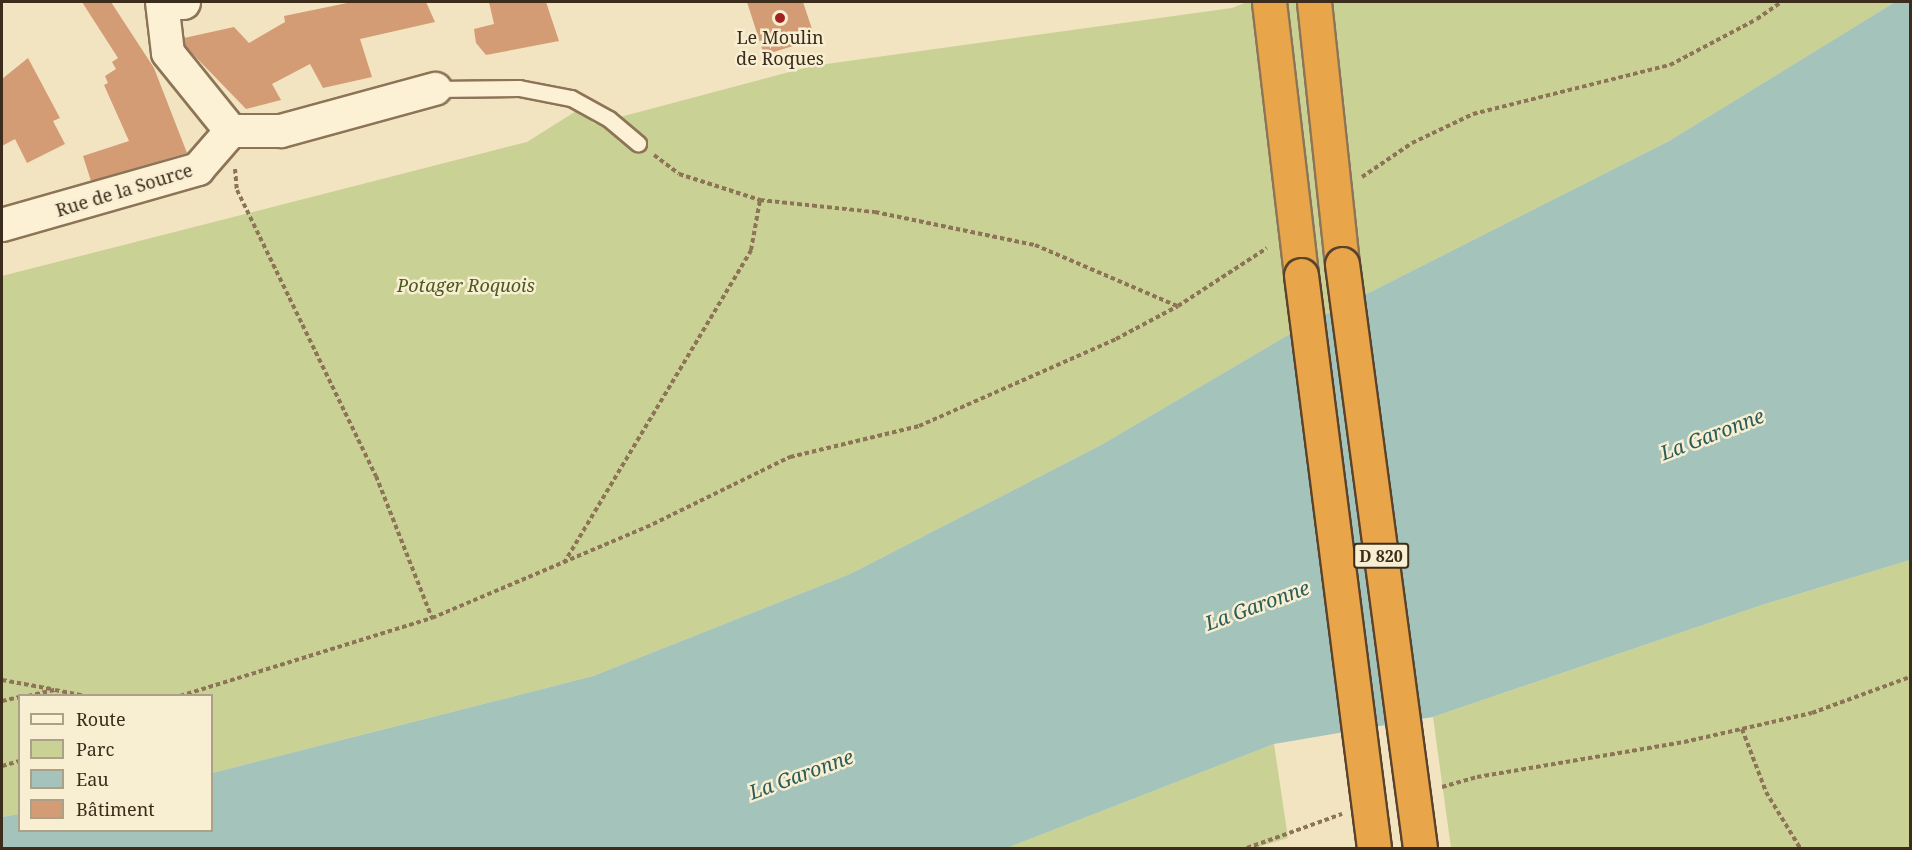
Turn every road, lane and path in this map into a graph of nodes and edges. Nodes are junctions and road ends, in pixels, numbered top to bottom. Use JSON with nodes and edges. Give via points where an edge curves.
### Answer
{"nodes":[{"id":1,"x":162,"y":2,"type":"edge"},
{"id":2,"x":1269,"y":2,"type":"edge"},
{"id":3,"x":1314,"y":2,"type":"edge"},
{"id":4,"x":1781,"y":2,"type":"edge"},
{"id":5,"x":435,"y":89,"type":"joint"},
{"id":6,"x":231,"y":131,"type":"junction"},
{"id":7,"x":638,"y":143,"type":"joint"},
{"id":8,"x":1357,"y":180,"type":"dead end"},
{"id":9,"x":760,"y":200,"type":"junction"},
{"id":10,"x":2,"y":225,"type":"edge"},
{"id":11,"x":1274,"y":242,"type":"dead end"},
{"id":12,"x":1178,"y":306,"type":"junction"},
{"id":13,"x":563,"y":564,"type":"junction"},
{"id":14,"x":432,"y":618,"type":"junction"},
{"id":15,"x":1911,"y":677,"type":"edge"},
{"id":16,"x":2,"y":680,"type":"edge"},
{"id":17,"x":55,"y":690,"type":"junction"},
{"id":18,"x":37,"y":694,"type":"edge"},
{"id":19,"x":76,"y":694,"type":"edge"},
{"id":20,"x":186,"y":694,"type":"edge"},
{"id":21,"x":18,"y":698,"type":"edge"},
{"id":22,"x":2,"y":701,"type":"edge"},
{"id":23,"x":1742,"y":729,"type":"junction"},
{"id":24,"x":18,"y":761,"type":"edge"},
{"id":25,"x":2,"y":765,"type":"edge"},
{"id":26,"x":1432,"y":789,"type":"dead end"},
{"id":27,"x":1354,"y":811,"type":"dead end"},
{"id":28,"x":1247,"y":849,"type":"edge"},
{"id":29,"x":1374,"y":849,"type":"edge"},
{"id":30,"x":1420,"y":849,"type":"edge"},
{"id":31,"x":1800,"y":849,"type":"edge"}],
"edges":[{"from":1,"to":6,"type":"street","via":[[168,53]]},
{"from":2,"to":29,"type":"highway","number":"D 820","bridge":true},
{"from":3,"to":30,"type":"highway","number":"D 820","bridge":true,"via":[[1342,264]]},
{"from":4,"to":8,"type":"path","via":[[1670,65],[1473,114],[1412,143]]},
{"from":5,"to":6,"type":"street","via":[[281,131]]},
{"from":5,"to":7,"type":"lane","via":[[519,88],[571,98],[609,119]]},
{"from":6,"to":10,"type":"street","name":"Rue de la Source","via":[[198,169]]},
{"from":6,"to":14,"type":"path","via":[[237,190],[376,476]]},
{"from":7,"to":9,"type":"path","via":[[679,174]]},
{"from":9,"to":12,"type":"path","via":[[875,212],[1035,245]]},
{"from":9,"to":13,"type":"path","via":[[751,250]]},
{"from":11,"to":12,"type":"path"},
{"from":12,"to":13,"type":"path","via":[[1116,339],[920,426],[790,457]]},
{"from":13,"to":14,"type":"path"},
{"from":14,"to":20,"type":"path"},
{"from":15,"to":23,"type":"path","via":[[1812,713]]},
{"from":16,"to":17,"type":"path"},
{"from":17,"to":18,"type":"path"},
{"from":17,"to":19,"type":"path"},
{"from":21,"to":22,"type":"path"},
{"from":23,"to":26,"type":"path","via":[[1477,777]]},
{"from":23,"to":31,"type":"path","via":[[1766,792]]},
{"from":24,"to":25,"type":"path"},
{"from":27,"to":28,"type":"path"}]}
